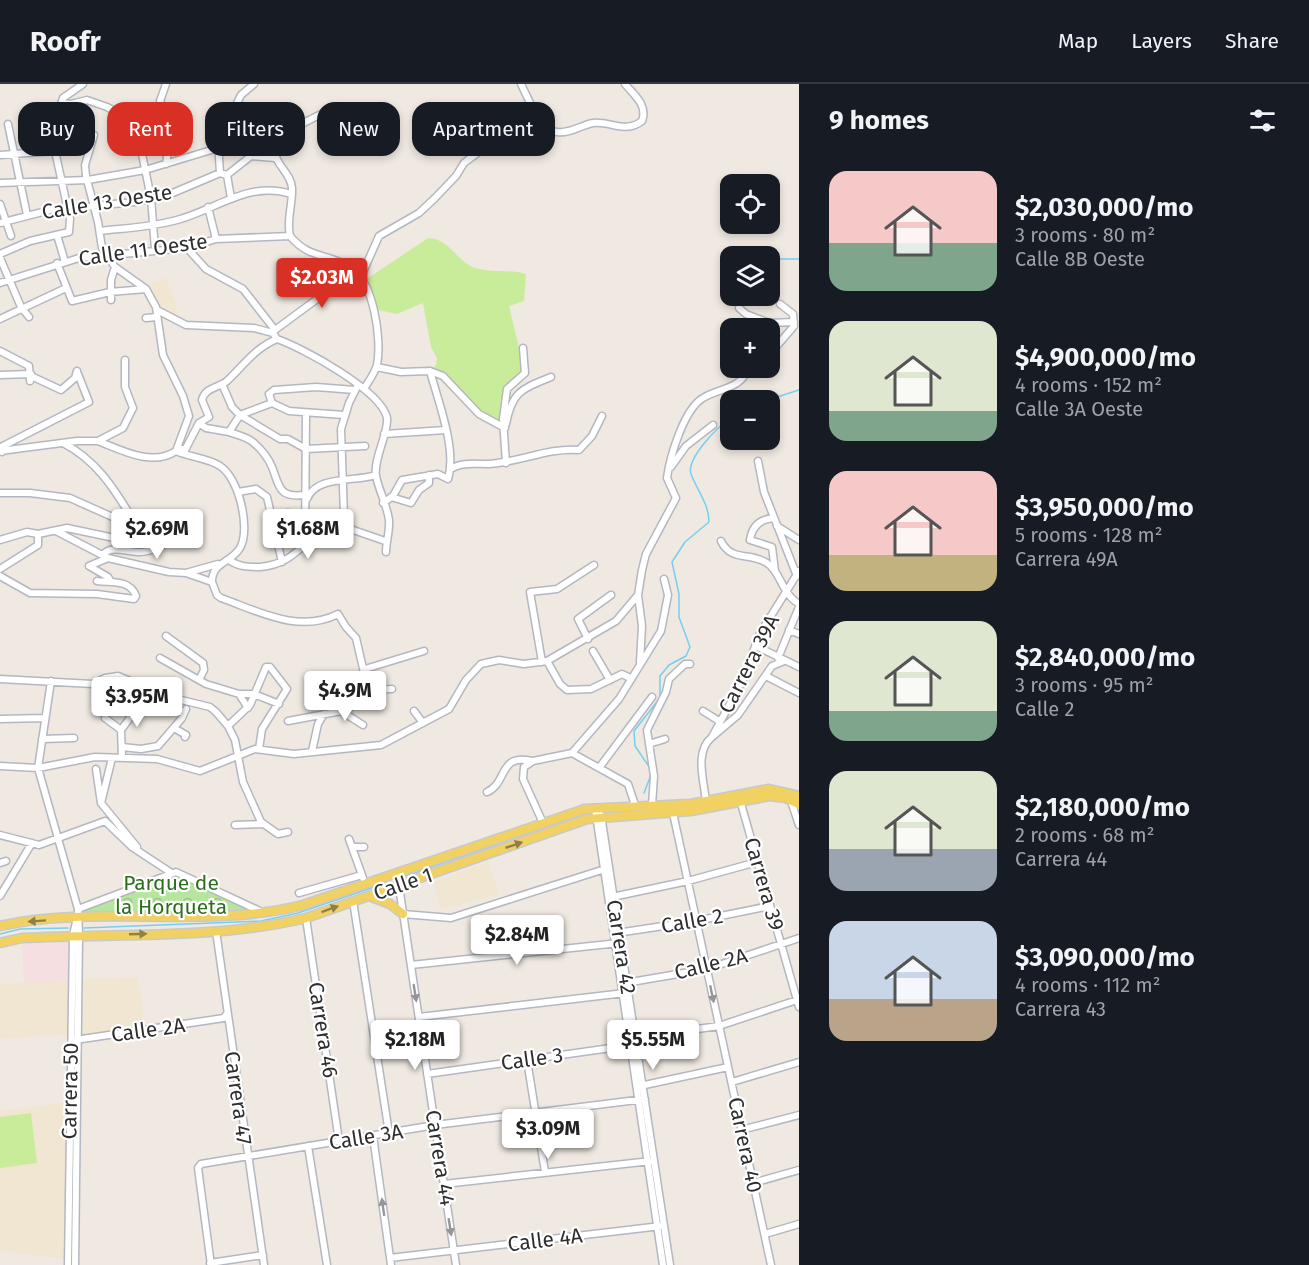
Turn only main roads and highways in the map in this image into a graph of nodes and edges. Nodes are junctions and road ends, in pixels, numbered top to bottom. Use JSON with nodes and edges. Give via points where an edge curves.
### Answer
{"nodes":[{"id":1,"x":740,"y":799,"type":"junction"},
{"id":2,"x":797,"y":800,"type":"edge"},
{"id":3,"x":369,"y":896,"type":"junction"},
{"id":4,"x":403,"y":914,"type":"road end"},
{"id":5,"x":0,"y":926,"type":"edge"},
{"id":6,"x":0,"y":943,"type":"edge"}],
"edges":[{"from":1,"to":2,"type":"main road","name":"Calle 1","via":[[778,796]]},
{"from":3,"to":1,"type":"main road","name":"Calle 1","one_way":true,"via":[[599,817],[673,813]]},
{"from":1,"to":5,"type":"main road","name":"Calle 1","one_way":true,"via":[[598,808],[303,905],[264,913],[77,914]]},
{"from":3,"to":4,"type":"main road"},
{"from":6,"to":3,"type":"main road","name":"Calle 1","one_way":true,"via":[[21,938],[279,925]]}]}
